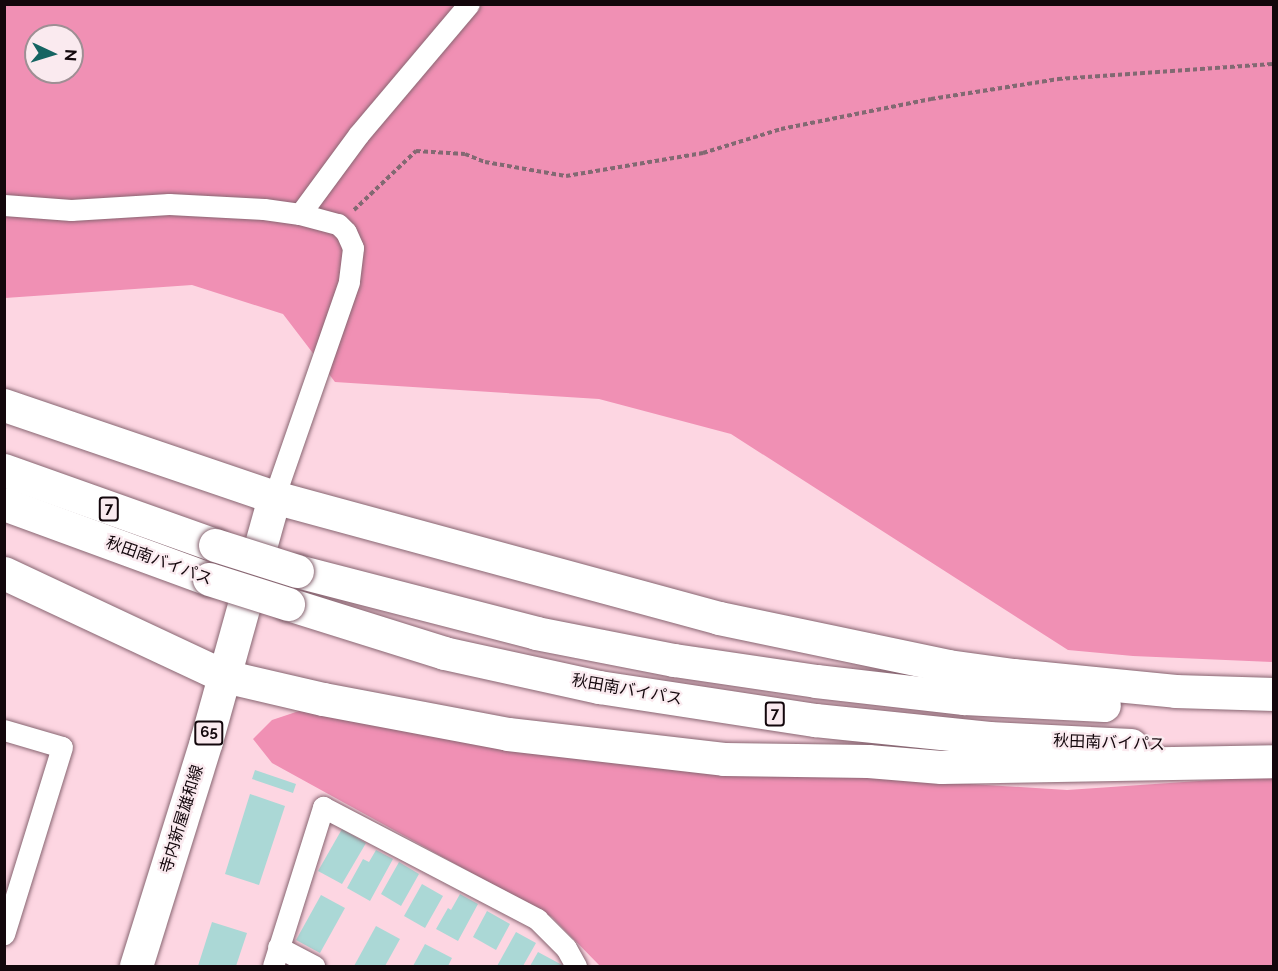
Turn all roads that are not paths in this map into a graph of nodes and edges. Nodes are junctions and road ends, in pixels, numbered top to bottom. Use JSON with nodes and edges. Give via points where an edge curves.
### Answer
{"nodes":[{"id":1,"x":469,"y":4,"type":"edge"},
{"id":2,"x":4,"y":205,"type":"edge"},
{"id":3,"x":300,"y":214,"type":"junction"},
{"id":4,"x":4,"y":405,"type":"edge"},
{"id":5,"x":4,"y":470,"type":"edge"},
{"id":6,"x":274,"y":497,"type":"junction"},
{"id":7,"x":4,"y":504,"type":"edge"},
{"id":8,"x":4,"y":573,"type":"edge"},
{"id":9,"x":224,"y":676,"type":"junction"},
{"id":10,"x":1274,"y":694,"type":"edge"},
{"id":11,"x":1274,"y":710,"type":"edge"},
{"id":12,"x":4,"y":730,"type":"edge"},
{"id":13,"x":1274,"y":747,"type":"edge"},
{"id":14,"x":1274,"y":761,"type":"edge"},
{"id":15,"x":4,"y":934,"type":"edge"},
{"id":16,"x":276,"y":957,"type":"edge"},
{"id":17,"x":136,"y":966,"type":"edge"},
{"id":18,"x":314,"y":966,"type":"edge"},
{"id":19,"x":576,"y":966,"type":"edge"}],
"edges":[{"from":1,"to":3,"type":"street","via":[[359,134]]},
{"from":2,"to":3,"type":"street","via":[[71,210],[169,204]]},
{"from":3,"to":6,"type":"street","via":[[338,224],[353,248],[349,282]]},
{"from":4,"to":6,"type":"main road"},
{"from":5,"to":11,"type":"main road","name":"秋田南バイパス","number":"7","bridge":true,"via":[[297,571],[536,633],[674,660],[964,698]]},
{"from":6,"to":9,"type":"main road","name":"寺内新屋雄和線","number":"65"},
{"from":6,"to":10,"type":"main road","via":[[718,618],[948,666],[1175,690]]},
{"from":7,"to":13,"type":"main road","name":"秋田南バイパス","number":"7","bridge":true,"via":[[209,579],[444,653],[565,679],[815,720],[989,738]]},
{"from":8,"to":9,"type":"main road"},
{"from":9,"to":14,"type":"main road","via":[[508,734],[724,759],[868,761],[941,767]]},
{"from":9,"to":17,"type":"main road","name":"寺内新屋雄和線","number":"65"},
{"from":12,"to":15,"type":"street","via":[[62,747]]},
{"from":16,"to":18,"type":"street"},
{"from":16,"to":19,"type":"street","via":[[323,807],[537,920],[566,948]]}]}
